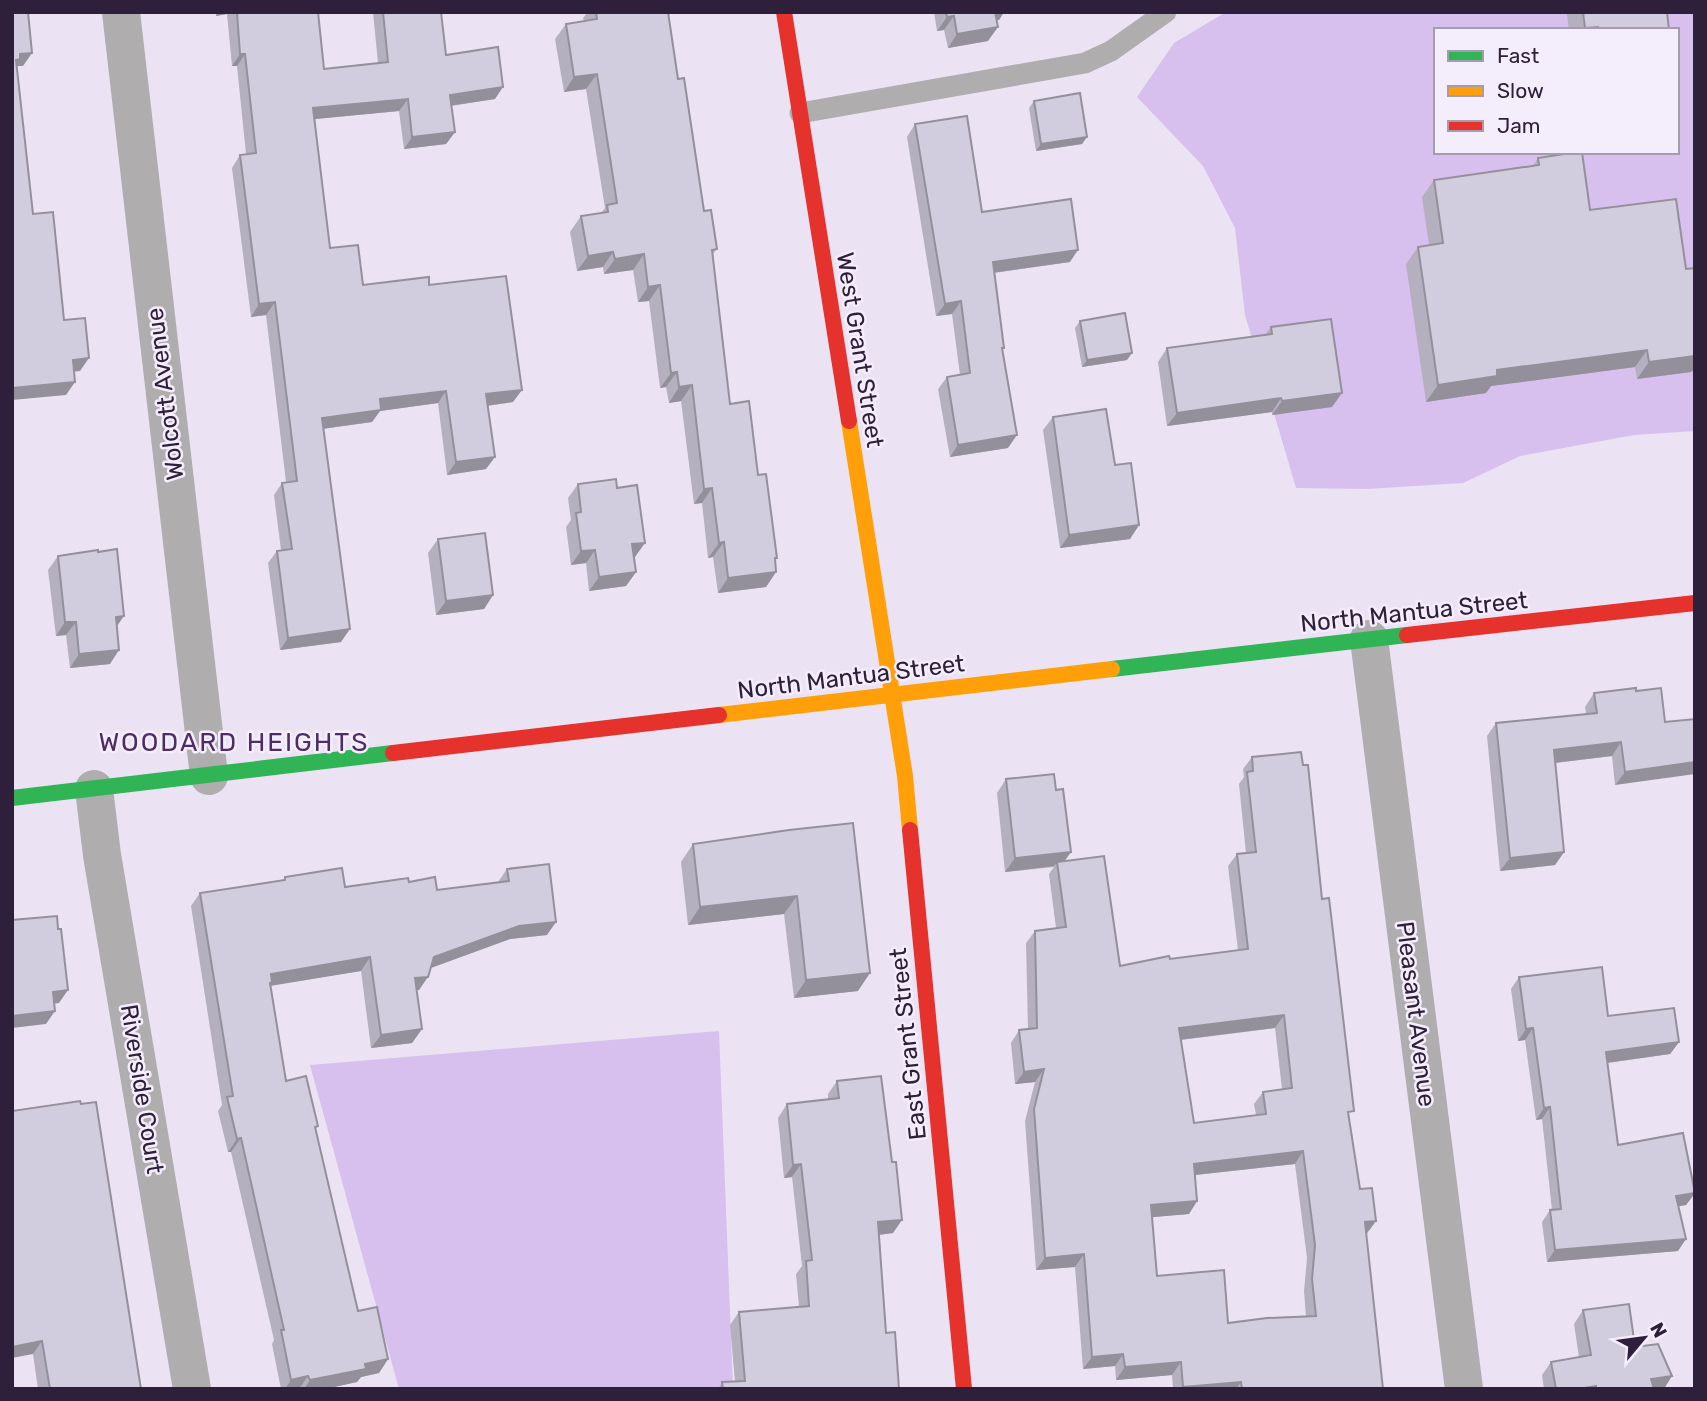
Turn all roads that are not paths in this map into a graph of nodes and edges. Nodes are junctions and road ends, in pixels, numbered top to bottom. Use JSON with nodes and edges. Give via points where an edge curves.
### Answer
{"nodes":[{"id":1,"x":121,"y":12,"type":"edge"},
{"id":2,"x":784,"y":12,"type":"edge"},
{"id":3,"x":1166,"y":12,"type":"edge"},
{"id":4,"x":800,"y":113,"type":"junction"},
{"id":5,"x":1695,"y":603,"type":"edge"},
{"id":6,"x":1369,"y":639,"type":"junction"},
{"id":7,"x":892,"y":696,"type":"junction"},
{"id":8,"x":209,"y":776,"type":"junction"},
{"id":9,"x":94,"y":789,"type":"junction"},
{"id":10,"x":12,"y":798,"type":"edge"},
{"id":11,"x":192,"y":1389,"type":"edge"},
{"id":12,"x":964,"y":1389,"type":"edge"},
{"id":13,"x":1464,"y":1389,"type":"edge"}],
"edges":[{"from":1,"to":8,"type":"street","name":"Wolcott Avenue"},
{"from":2,"to":4,"type":"main road","name":"West Grant Street"},
{"from":3,"to":4,"type":"lane","via":[[1111,51],[1085,63]]},
{"from":4,"to":7,"type":"main road","name":"West Grant Street"},
{"from":5,"to":6,"type":"main road","name":"North Mantua Street"},
{"from":6,"to":7,"type":"main road","name":"North Mantua Street"},
{"from":6,"to":13,"type":"street","name":"Pleasant Avenue"},
{"from":7,"to":8,"type":"main road","name":"North Mantua Street"},
{"from":7,"to":12,"type":"main road","name":"East Grant Street","via":[[906,790]]},
{"from":8,"to":9,"type":"main road","name":"North Mantua Street"},
{"from":9,"to":10,"type":"main road","name":"North Mantua Street"},
{"from":9,"to":11,"type":"street","name":"Riverside Court"}]}
